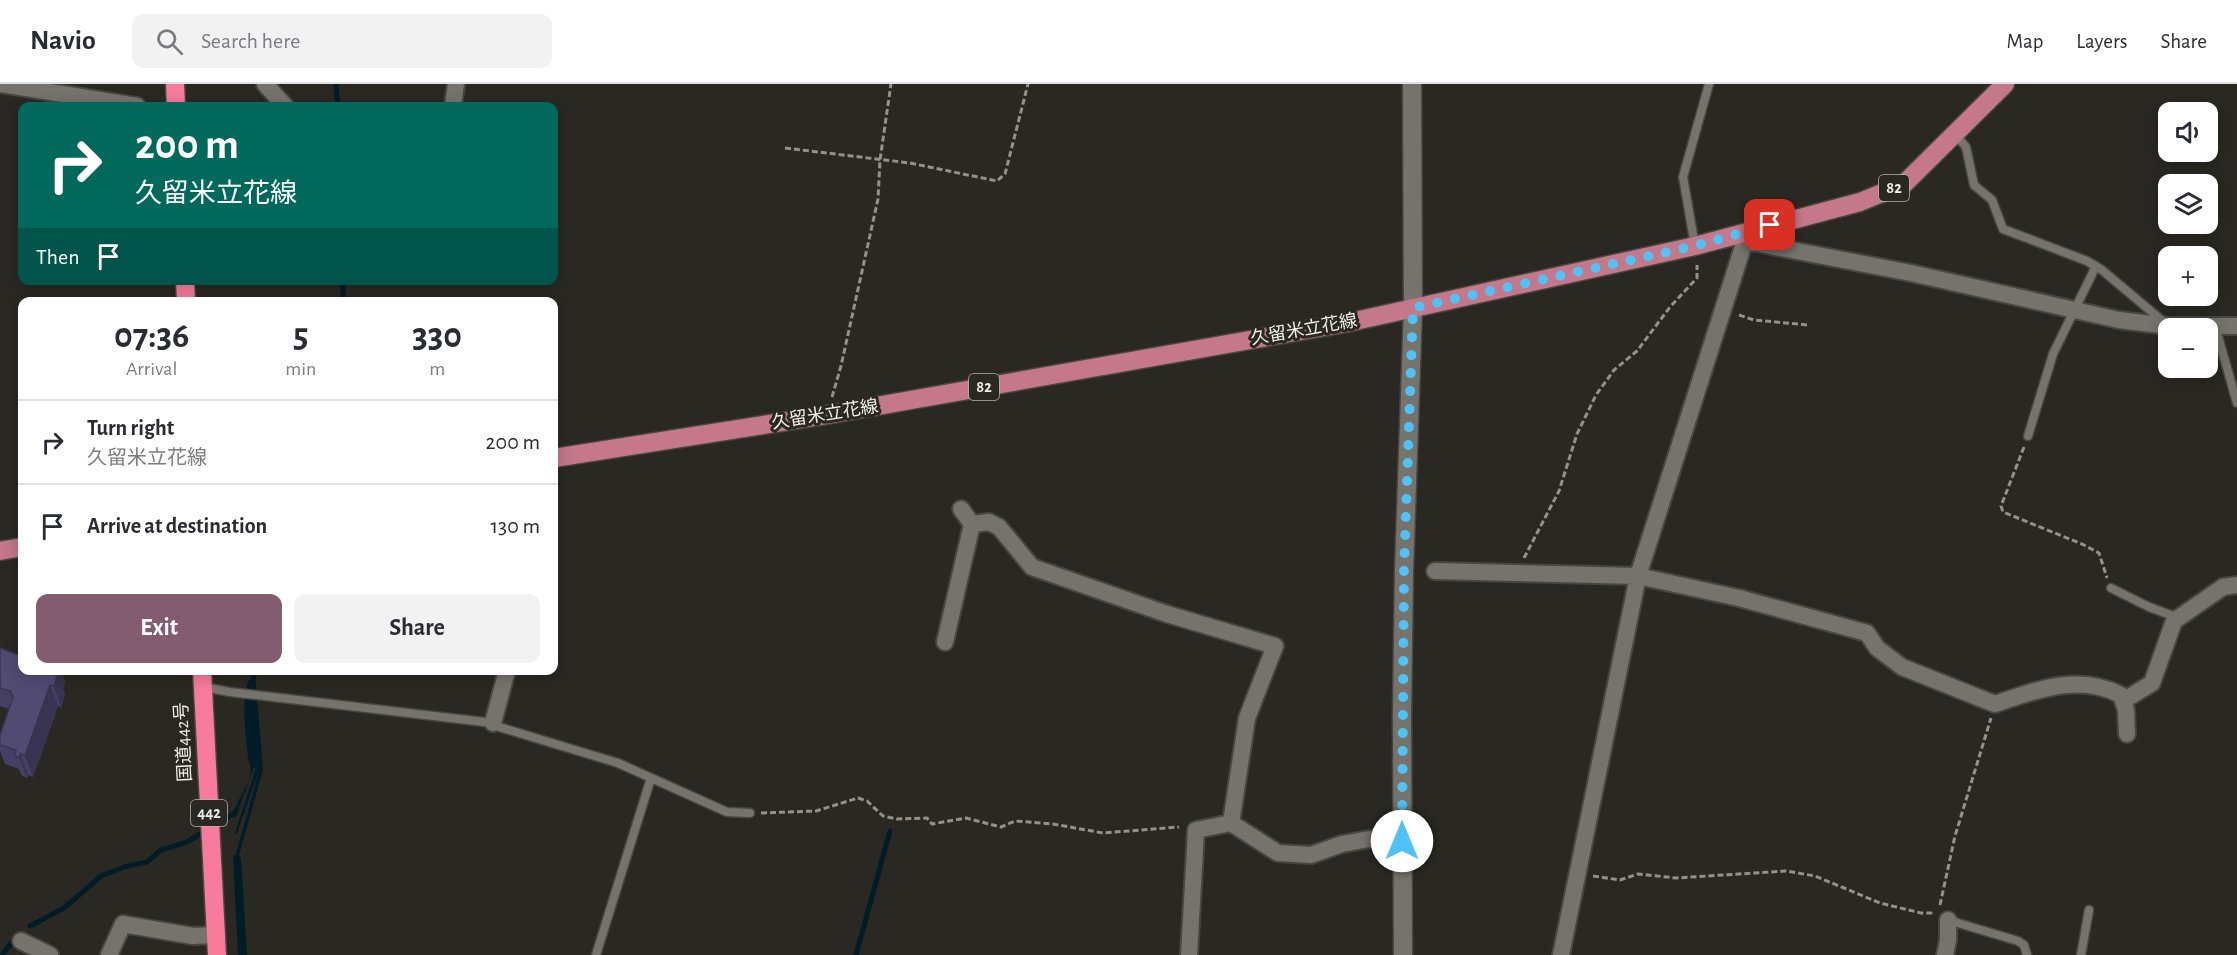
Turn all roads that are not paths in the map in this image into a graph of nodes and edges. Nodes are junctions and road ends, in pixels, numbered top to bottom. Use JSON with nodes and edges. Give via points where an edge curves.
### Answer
{"nodes":[{"id":1,"x":1,"y":84,"type":"edge"},
{"id":2,"x":175,"y":84,"type":"edge"},
{"id":3,"x":265,"y":84,"type":"edge"},
{"id":4,"x":456,"y":84,"type":"edge"},
{"id":5,"x":1412,"y":84,"type":"edge"},
{"id":6,"x":1708,"y":84,"type":"edge"},
{"id":7,"x":2000,"y":85,"type":"edge"},
{"id":8,"x":112,"y":102,"type":"edge"},
{"id":9,"x":176,"y":102,"type":"edge"},
{"id":10,"x":281,"y":102,"type":"edge"},
{"id":11,"x":454,"y":102,"type":"edge"},
{"id":12,"x":1955,"y":134,"type":"junction"},
{"id":13,"x":1746,"y":236,"type":"junction"},
{"id":14,"x":1695,"y":246,"type":"junction"},
{"id":15,"x":2096,"y":266,"type":"junction"},
{"id":16,"x":1413,"y":308,"type":"junction"},
{"id":17,"x":2075,"y":311,"type":"junction"},
{"id":18,"x":2158,"y":318,"type":"edge"},
{"id":19,"x":2158,"y":324,"type":"edge"},
{"id":20,"x":2218,"y":326,"type":"edge"},
{"id":21,"x":2237,"y":326,"type":"edge"},
{"id":22,"x":2218,"y":336,"type":"edge"},
{"id":23,"x":2237,"y":402,"type":"edge"},
{"id":24,"x":2028,"y":436,"type":"road end"},
{"id":25,"x":558,"y":457,"type":"edge"},
{"id":26,"x":961,"y":509,"type":"dead end"},
{"id":27,"x":972,"y":524,"type":"junction"},
{"id":28,"x":18,"y":549,"type":"edge"},
{"id":29,"x":0,"y":551,"type":"edge"},
{"id":30,"x":1435,"y":571,"type":"dead end"},
{"id":31,"x":1638,"y":576,"type":"junction"},
{"id":32,"x":2237,"y":585,"type":"edge"},
{"id":33,"x":2111,"y":588,"type":"road end"},
{"id":34,"x":2179,"y":618,"type":"junction"},
{"id":35,"x":945,"y":642,"type":"dead end"},
{"id":36,"x":506,"y":675,"type":"edge"},
{"id":37,"x":202,"y":679,"type":"edge"},
{"id":38,"x":2123,"y":701,"type":"junction"},
{"id":39,"x":493,"y":723,"type":"junction"},
{"id":40,"x":2127,"y":734,"type":"dead end"},
{"id":41,"x":651,"y":778,"type":"junction"},
{"id":42,"x":750,"y":813,"type":"road end"},
{"id":43,"x":1232,"y":823,"type":"junction"},
{"id":44,"x":1402,"y":841,"type":"junction"},
{"id":45,"x":2089,"y":910,"type":"dead end"},
{"id":46,"x":1945,"y":916,"type":"joint"},
{"id":47,"x":215,"y":935,"type":"junction"},
{"id":48,"x":21,"y":942,"type":"dead end"},
{"id":49,"x":50,"y":955,"type":"edge"},
{"id":50,"x":109,"y":955,"type":"edge"},
{"id":51,"x":217,"y":955,"type":"edge"},
{"id":52,"x":596,"y":955,"type":"edge"},
{"id":53,"x":1189,"y":955,"type":"edge"},
{"id":54,"x":1403,"y":955,"type":"edge"},
{"id":55,"x":1562,"y":955,"type":"edge"},
{"id":56,"x":1945,"y":955,"type":"edge"},
{"id":57,"x":2027,"y":955,"type":"edge"},
{"id":58,"x":2080,"y":955,"type":"edge"}],
"edges":[{"from":1,"to":8,"type":"street"},
{"from":2,"to":9,"type":"highway"},
{"from":3,"to":10,"type":"street"},
{"from":4,"to":11,"type":"street"},
{"from":5,"to":16,"type":"street"},
{"from":6,"to":14,"type":"lane","via":[[1683,177]]},
{"from":7,"to":12,"type":"main road","name":"久留米立花線","number":"82"},
{"from":12,"to":13,"type":"main road","name":"久留米立花線","number":"82","via":[[1904,184],[1860,202]]},
{"from":12,"to":15,"type":"lane","via":[[1966,147],[1974,185],[1992,200],[2003,229]]},
{"from":13,"to":14,"type":"main road","name":"久留米立花線","number":"82"},
{"from":13,"to":17,"type":"street"},
{"from":13,"to":31,"type":"street"},
{"from":14,"to":16,"type":"main road","name":"久留米立花線","number":"82"},
{"from":15,"to":17,"type":"lane"},
{"from":15,"to":18,"type":"lane"},
{"from":16,"to":25,"type":"main road","name":"久留米立花線","number":"82","via":[[826,415]]},
{"from":16,"to":44,"type":"street","via":[[1404,570]]},
{"from":17,"to":19,"type":"street"},
{"from":17,"to":24,"type":"lane","via":[[2053,354]]},
{"from":20,"to":21,"type":"street"},
{"from":22,"to":23,"type":"lane"},
{"from":26,"to":27,"type":"street"},
{"from":27,"to":35,"type":"street"},
{"from":27,"to":43,"type":"street","via":[[989,522],[999,527],[1032,567],[1275,646],[1247,718]]},
{"from":28,"to":29,"type":"main road"},
{"from":30,"to":31,"type":"street"},
{"from":31,"to":38,"type":"street","via":[[1739,598],[1867,633],[1877,648],[1902,667],[1995,704],[2041,688],[2074,683],[2108,688],[2121,695]]},
{"from":31,"to":55,"type":"street"},
{"from":32,"to":34,"type":"street","via":[[2223,587]]},
{"from":33,"to":34,"type":"lane"},
{"from":34,"to":38,"type":"street","via":[[2174,621],[2152,683]]},
{"from":36,"to":39,"type":"street"},
{"from":37,"to":39,"type":"lane","via":[[230,692]]},
{"from":37,"to":47,"type":"highway","name":"国道442号","number":"442"},
{"from":38,"to":40,"type":"street"},
{"from":39,"to":41,"type":"lane","via":[[618,763]]},
{"from":41,"to":42,"type":"lane","via":[[727,812]]},
{"from":41,"to":52,"type":"lane"},
{"from":43,"to":44,"type":"street","via":[[1278,854],[1311,855],[1370,839]]},
{"from":43,"to":53,"type":"street","via":[[1196,830]]},
{"from":44,"to":54,"type":"street"},
{"from":45,"to":58,"type":"lane"},
{"from":46,"to":56,"type":"street"},
{"from":46,"to":57,"type":"lane","via":[[2018,941]]},
{"from":47,"to":50,"type":"street","via":[[193,936],[123,924]]},
{"from":47,"to":51,"type":"highway","name":"国道442号","number":"442"},
{"from":48,"to":49,"type":"street"}]}
